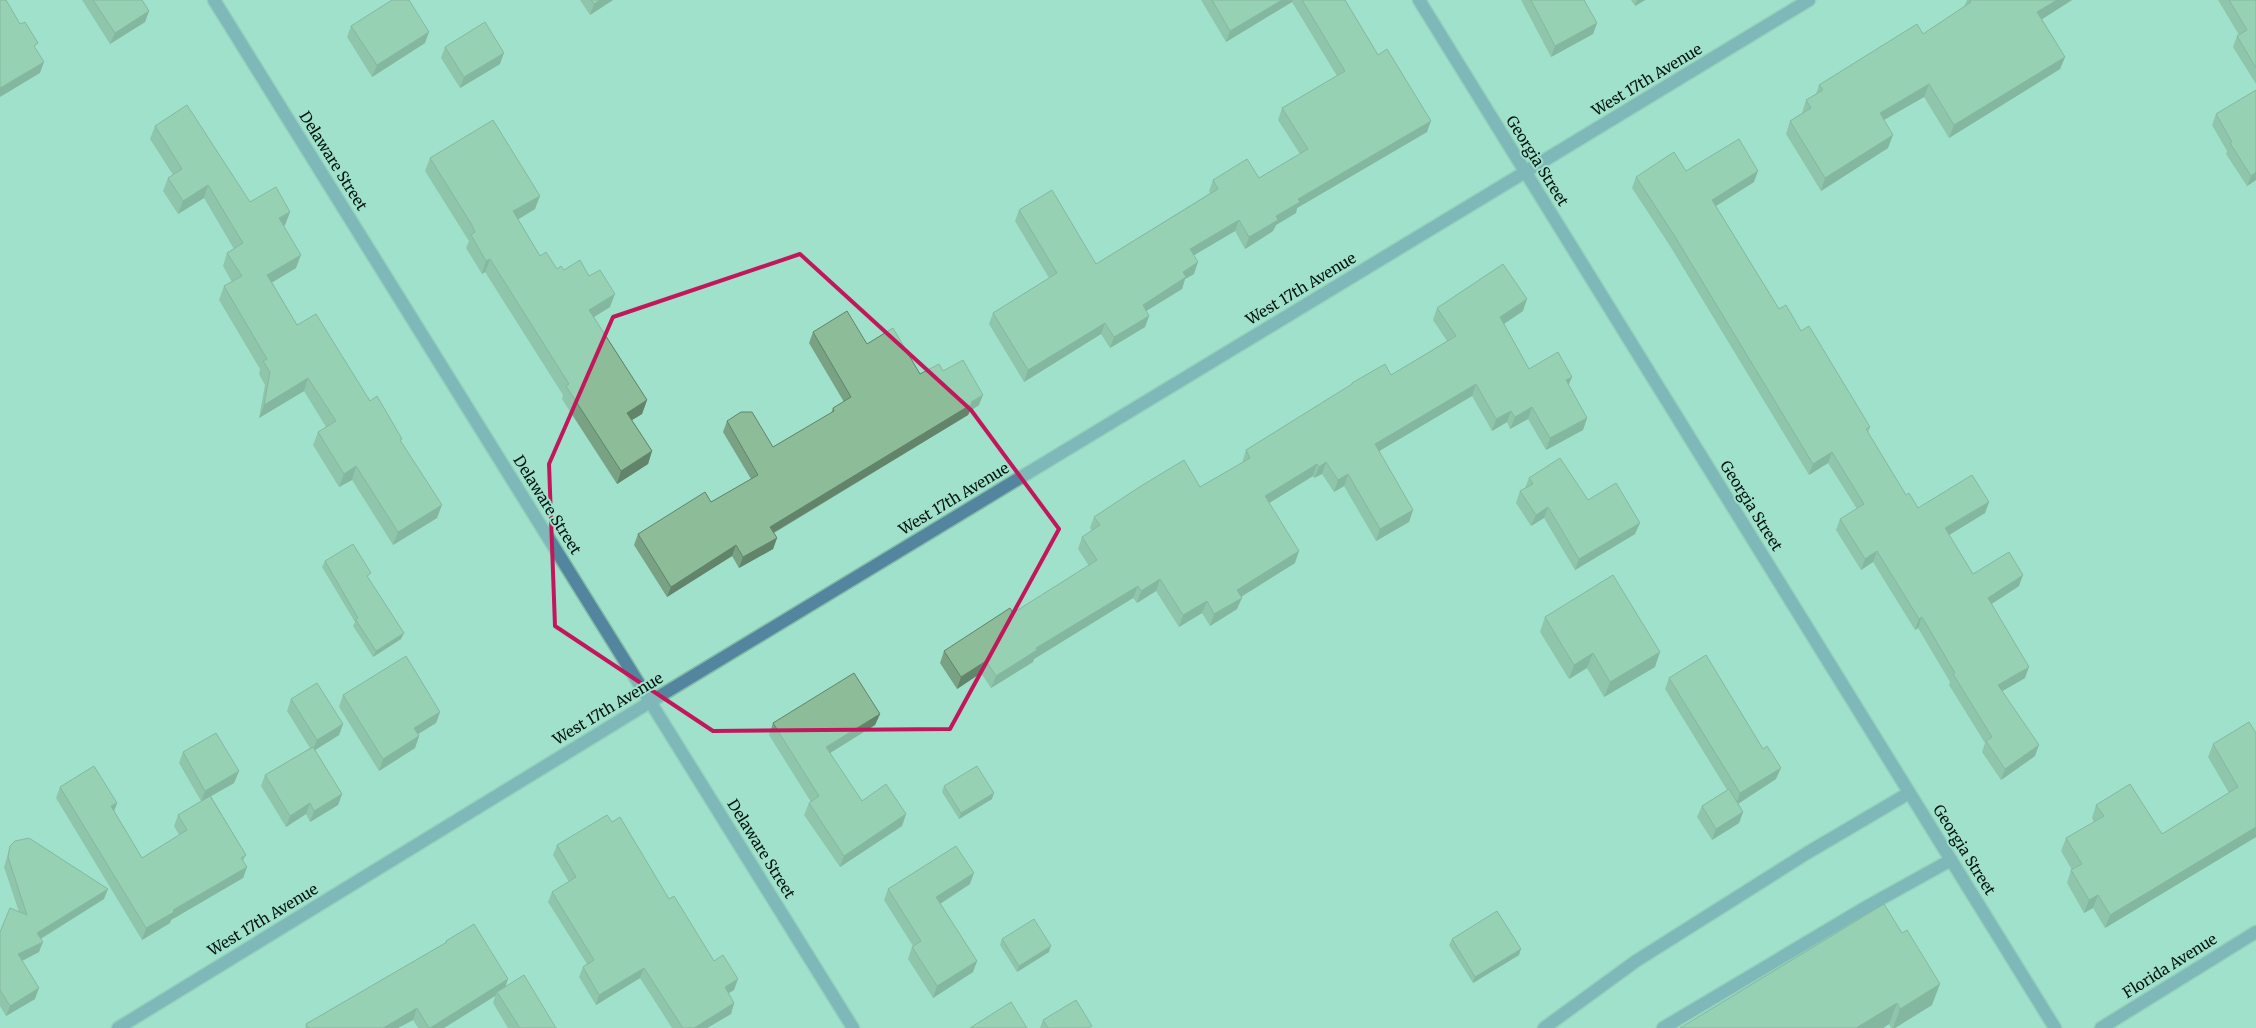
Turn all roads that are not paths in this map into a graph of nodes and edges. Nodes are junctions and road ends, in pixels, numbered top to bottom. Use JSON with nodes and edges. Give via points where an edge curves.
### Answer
{"nodes":[{"id":1,"x":214,"y":0,"type":"edge"},
{"id":2,"x":1419,"y":0,"type":"edge"},
{"id":3,"x":1809,"y":0,"type":"edge"},
{"id":4,"x":1525,"y":173,"type":"junction"},
{"id":5,"x":650,"y":702,"type":"junction"},
{"id":6,"x":1909,"y":793,"type":"junction"},
{"id":7,"x":1951,"y":860,"type":"junction"},
{"id":8,"x":2256,"y":932,"type":"edge"},
{"id":9,"x":118,"y":1028,"type":"edge"},
{"id":10,"x":853,"y":1028,"type":"edge"},
{"id":11,"x":1544,"y":1028,"type":"edge"},
{"id":12,"x":1663,"y":1028,"type":"edge"},
{"id":13,"x":2055,"y":1028,"type":"edge"},
{"id":14,"x":2101,"y":1028,"type":"edge"}],
"edges":[{"from":1,"to":5,"type":"street","name":"Delaware Street"},
{"from":2,"to":4,"type":"street","name":"Georgia Street"},
{"from":3,"to":4,"type":"street","name":"West 17th Avenue"},
{"from":4,"to":5,"type":"street","name":"West 17th Avenue"},
{"from":4,"to":6,"type":"street","name":"Georgia Street"},
{"from":5,"to":9,"type":"street","name":"West 17th Avenue"},
{"from":5,"to":10,"type":"street","name":"Delaware Street"},
{"from":6,"to":7,"type":"street","name":"Georgia Street"},
{"from":6,"to":11,"type":"street","via":[[1636,961]]},
{"from":7,"to":12,"type":"street"},
{"from":7,"to":13,"type":"street","name":"Georgia Street"},
{"from":8,"to":14,"type":"street","name":"Florida Avenue"}]}
